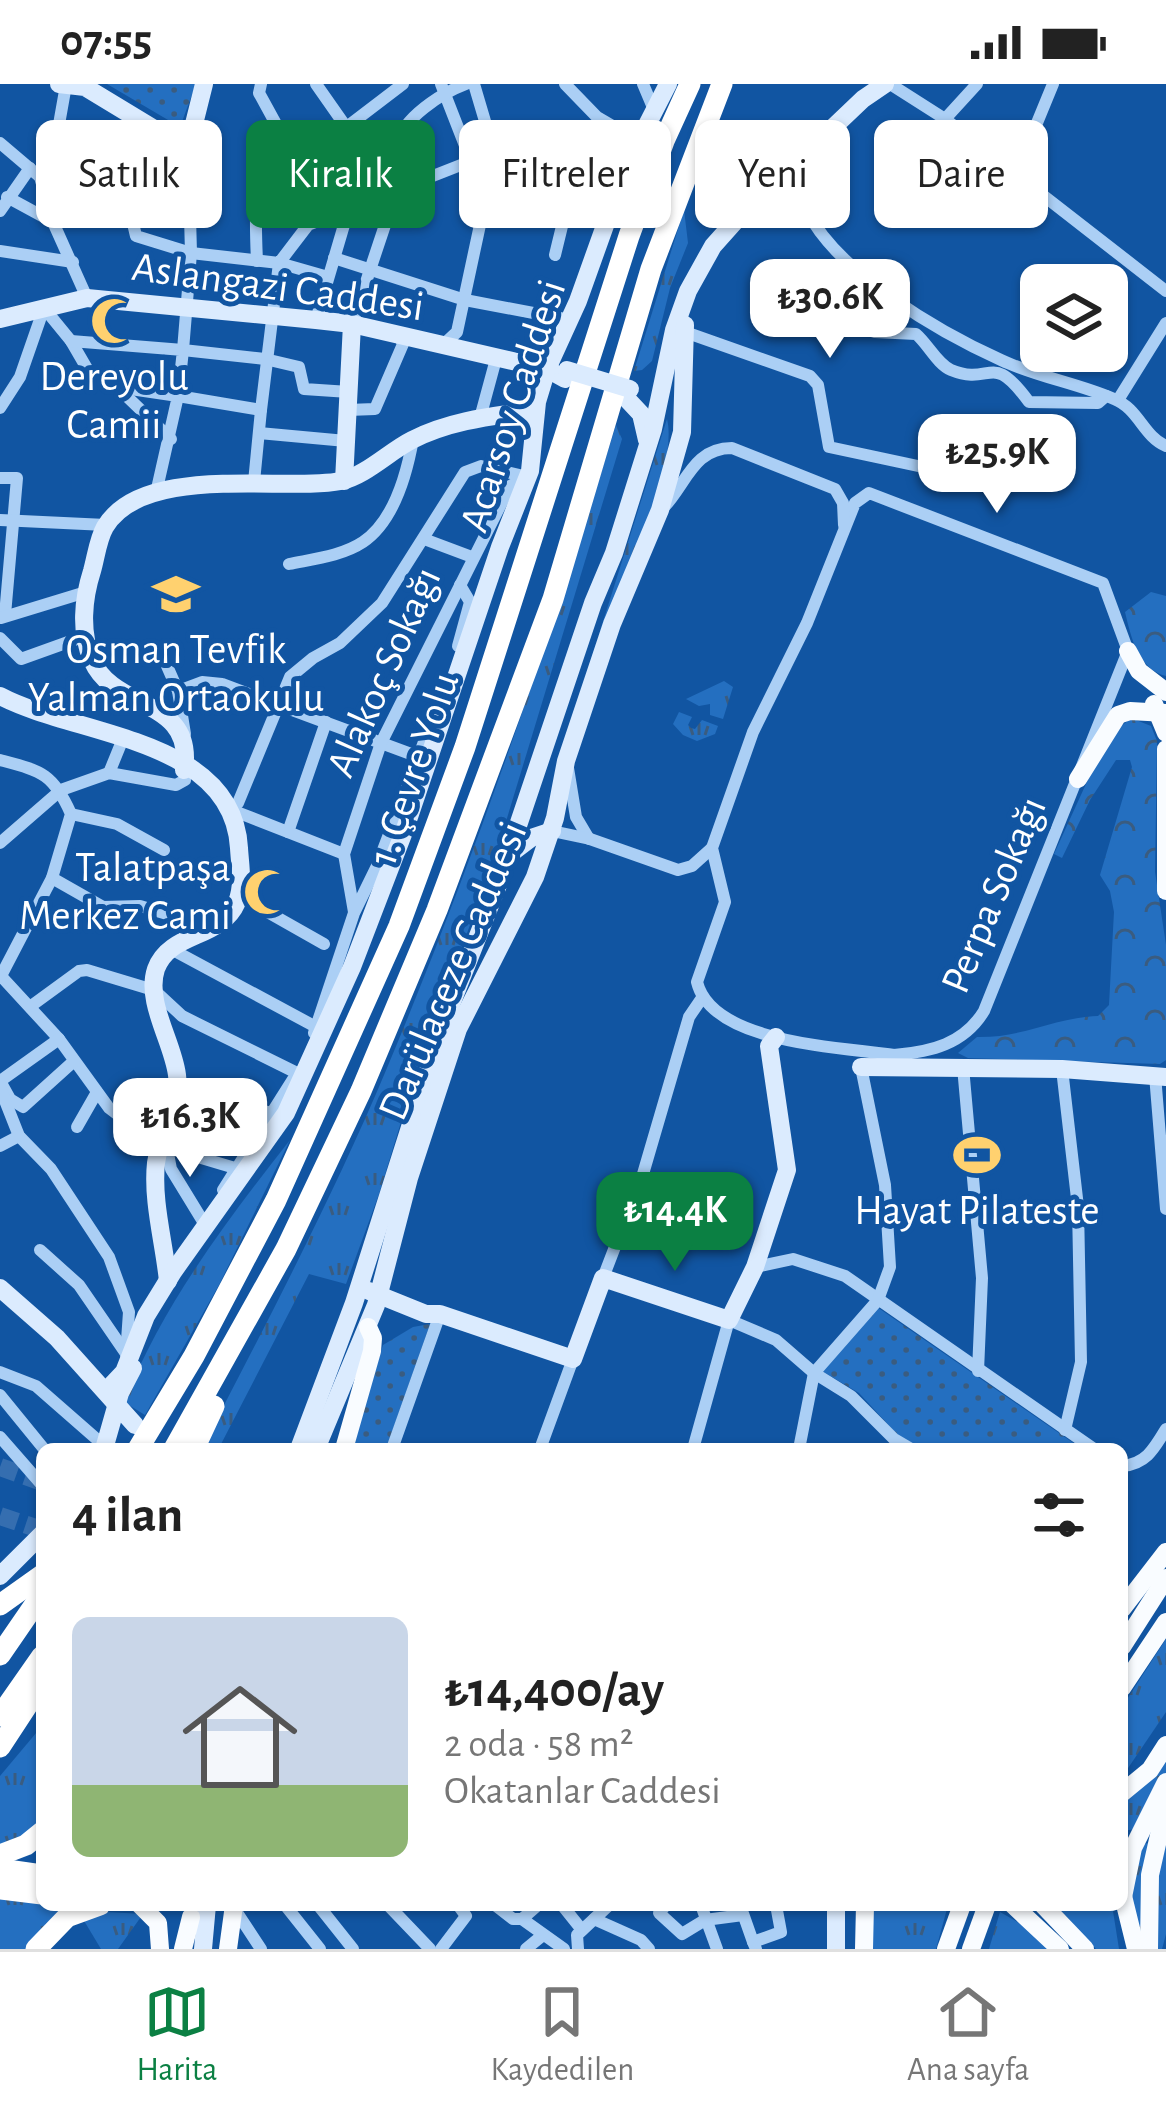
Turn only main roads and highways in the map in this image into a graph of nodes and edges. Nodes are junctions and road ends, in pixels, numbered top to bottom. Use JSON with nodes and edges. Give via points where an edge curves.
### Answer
{"nodes":[{"id":1,"x":204,"y":84,"type":"edge"},
{"id":2,"x":668,"y":84,"type":"edge"},
{"id":3,"x":690,"y":84,"type":"edge"},
{"id":4,"x":722,"y":84,"type":"edge"},
{"id":5,"x":888,"y":84,"type":"edge"},
{"id":6,"x":62,"y":85,"type":"edge"},
{"id":7,"x":866,"y":92,"type":"edge"},
{"id":8,"x":0,"y":319,"type":"edge"},
{"id":9,"x":352,"y":325,"type":"junction"},
{"id":10,"x":680,"y":331,"type":"junction"},
{"id":11,"x":670,"y":358,"type":"junction"},
{"id":12,"x":559,"y":373,"type":"junction"},
{"id":13,"x":628,"y":394,"type":"junction"},
{"id":14,"x":659,"y":404,"type":"junction"},
{"id":15,"x":536,"y":410,"type":"junction"},
{"id":16,"x":647,"y":442,"type":"junction"},
{"id":17,"x":675,"y":460,"type":"junction"},
{"id":18,"x":531,"y":478,"type":"junction"},
{"id":19,"x":344,"y":481,"type":"junction"},
{"id":20,"x":1128,"y":651,"type":"road end"},
{"id":21,"x":1165,"y":691,"type":"edge"},
{"id":22,"x":0,"y":700,"type":"edge"},
{"id":23,"x":1161,"y":713,"type":"edge"},
{"id":24,"x":1166,"y":733,"type":"edge"},
{"id":25,"x":1166,"y":748,"type":"edge"},
{"id":26,"x":184,"y":767,"type":"junction"},
{"id":27,"x":535,"y":773,"type":"junction"},
{"id":28,"x":1078,"y":779,"type":"road end"},
{"id":29,"x":559,"y":802,"type":"junction"},
{"id":30,"x":552,"y":831,"type":"junction"},
{"id":31,"x":506,"y":857,"type":"junction"},
{"id":32,"x":498,"y":884,"type":"junction"},
{"id":33,"x":1166,"y":891,"type":"edge"},
{"id":34,"x":528,"y":894,"type":"junction"},
{"id":35,"x":776,"y":1037,"type":"road end"},
{"id":36,"x":861,"y":1067,"type":"road end"},
{"id":37,"x":1162,"y":1074,"type":"edge"},
{"id":38,"x":286,"y":1249,"type":"junction"},
{"id":39,"x":170,"y":1283,"type":"junction"},
{"id":40,"x":360,"y":1286,"type":"junction"},
{"id":41,"x":0,"y":1288,"type":"edge"},
{"id":42,"x":381,"y":1291,"type":"junction"},
{"id":43,"x":407,"y":1307,"type":"junction"},
{"id":44,"x":440,"y":1314,"type":"junction"},
{"id":45,"x":368,"y":1327,"type":"junction"},
{"id":46,"x":112,"y":1399,"type":"junction"},
{"id":47,"x":137,"y":1422,"type":"dead end"},
{"id":48,"x":102,"y":1443,"type":"edge"},
{"id":49,"x":143,"y":1443,"type":"edge"},
{"id":50,"x":178,"y":1443,"type":"edge"},
{"id":51,"x":194,"y":1443,"type":"edge"},
{"id":52,"x":301,"y":1443,"type":"edge"},
{"id":53,"x":319,"y":1443,"type":"edge"},
{"id":54,"x":346,"y":1443,"type":"edge"},
{"id":55,"x":36,"y":1540,"type":"edge"},
{"id":56,"x":36,"y":1549,"type":"edge"},
{"id":57,"x":1166,"y":1552,"type":"edge"},
{"id":58,"x":1166,"y":1578,"type":"edge"},
{"id":59,"x":0,"y":1579,"type":"edge"},
{"id":60,"x":36,"y":1579,"type":"edge"},
{"id":61,"x":36,"y":1583,"type":"edge"},
{"id":62,"x":1128,"y":1601,"type":"edge"},
{"id":63,"x":36,"y":1603,"type":"edge"},
{"id":64,"x":0,"y":1605,"type":"edge"},
{"id":65,"x":1166,"y":1622,"type":"edge"},
{"id":66,"x":0,"y":1630,"type":"edge"},
{"id":67,"x":1128,"y":1638,"type":"edge"},
{"id":68,"x":0,"y":1654,"type":"edge"},
{"id":69,"x":36,"y":1665,"type":"edge"},
{"id":70,"x":1128,"y":1679,"type":"edge"},
{"id":71,"x":36,"y":1692,"type":"edge"},
{"id":72,"x":36,"y":1714,"type":"edge"},
{"id":73,"x":0,"y":1716,"type":"edge"},
{"id":74,"x":1166,"y":1745,"type":"edge"},
{"id":75,"x":0,"y":1747,"type":"edge"},
{"id":76,"x":0,"y":1756,"type":"edge"},
{"id":77,"x":1166,"y":1782,"type":"edge"},
{"id":78,"x":1128,"y":1788,"type":"edge"},
{"id":79,"x":1166,"y":1804,"type":"edge"},
{"id":80,"x":1166,"y":1832,"type":"edge"},
{"id":81,"x":36,"y":1837,"type":"edge"},
{"id":82,"x":1128,"y":1844,"type":"edge"},
{"id":83,"x":0,"y":1855,"type":"edge"},
{"id":84,"x":0,"y":1869,"type":"edge"},
{"id":85,"x":1128,"y":1873,"type":"edge"},
{"id":86,"x":36,"y":1874,"type":"edge"},
{"id":87,"x":0,"y":1889,"type":"edge"},
{"id":88,"x":36,"y":1893,"type":"edge"},
{"id":89,"x":83,"y":1911,"type":"edge"},
{"id":90,"x":146,"y":1911,"type":"edge"},
{"id":91,"x":196,"y":1911,"type":"edge"},
{"id":92,"x":197,"y":1911,"type":"edge"},
{"id":93,"x":236,"y":1911,"type":"edge"},
{"id":94,"x":836,"y":1911,"type":"edge"},
{"id":95,"x":865,"y":1911,"type":"edge"},
{"id":96,"x":960,"y":1911,"type":"edge"},
{"id":97,"x":985,"y":1911,"type":"edge"},
{"id":98,"x":1020,"y":1911,"type":"edge"},
{"id":99,"x":1048,"y":1911,"type":"edge"},
{"id":100,"x":1123,"y":1911,"type":"edge"},
{"id":101,"x":1127,"y":1911,"type":"edge"},
{"id":102,"x":75,"y":1914,"type":"junction"},
{"id":103,"x":36,"y":1949,"type":"edge"},
{"id":104,"x":53,"y":1949,"type":"edge"},
{"id":105,"x":160,"y":1949,"type":"edge"},
{"id":106,"x":186,"y":1949,"type":"edge"},
{"id":107,"x":203,"y":1949,"type":"edge"},
{"id":108,"x":228,"y":1949,"type":"edge"},
{"id":109,"x":836,"y":1949,"type":"edge"},
{"id":110,"x":864,"y":1949,"type":"edge"},
{"id":111,"x":946,"y":1949,"type":"edge"},
{"id":112,"x":971,"y":1949,"type":"edge"},
{"id":113,"x":1060,"y":1949,"type":"edge"},
{"id":114,"x":1085,"y":1949,"type":"edge"},
{"id":115,"x":1125,"y":1949,"type":"edge"},
{"id":116,"x":1136,"y":1949,"type":"edge"},
{"id":117,"x":1150,"y":1949,"type":"edge"}],
"edges":[{"from":1,"to":6,"type":"main road","via":[[188,143],[179,144],[85,87]]},
{"from":2,"to":12,"type":"main road","name":"Acarsoy Caddesi","via":[[627,164]]},
{"from":3,"to":49,"type":"highway","name":"1. Çevre Yolu","via":[[629,236],[465,747],[399,926],[276,1200]]},
{"from":4,"to":38,"type":"highway","name":"1. Çevre Yolu","via":[[651,268],[567,556],[482,793],[362,1091]]},
{"from":5,"to":7,"type":"main road","name":"Darülaceze Caddesi"},
{"from":7,"to":10,"type":"main road","name":"Darülaceze Caddesi","via":[[713,246],[682,309]]},
{"from":8,"to":9,"type":"main road","name":"Aslangazi Caddesi","via":[[87,298]]},
{"from":9,"to":12,"type":"main road","name":"Aslangazi Caddesi"},
{"from":9,"to":19,"type":"main road"},
{"from":10,"to":11,"type":"main road","name":"Darülaceze Caddesi"},
{"from":10,"to":17,"type":"main road","name":"Darülaceze Caddesi","via":[[685,405]]},
{"from":11,"to":13,"type":"main road","via":[[654,381]]},
{"from":11,"to":14,"type":"main road","name":"Darülaceze Caddesi"},
{"from":12,"to":13,"type":"main road","name":"Aslangazi Caddesi","bridge":true},
{"from":12,"to":15,"type":"main road","name":"Acarsoy Caddesi"},
{"from":12,"to":18,"type":"main road","name":"Acarsoy Caddesi","via":[[544,400],[541,458]]},
{"from":13,"to":14,"type":"main road","name":"Aslangazi Caddesi"},
{"from":13,"to":16,"type":"main road"},
{"from":14,"to":16,"type":"main road","name":"Darülaceze Caddesi"},
{"from":14,"to":17,"type":"main road","via":[[671,418]]},
{"from":15,"to":18,"type":"main road","name":"Acarsoy Caddesi"},
{"from":15,"to":19,"type":"main road","via":[[413,439]]},
{"from":16,"to":27,"type":"main road","name":"Darülaceze Caddesi"},
{"from":17,"to":29,"type":"main road","name":"Darülaceze Caddesi","via":[[611,624]]},
{"from":18,"to":39,"type":"main road","name":"Acarsoy Caddesi","via":[[405,829],[273,1133]]},
{"from":18,"to":39,"type":"main road","name":"Acarsoy Caddesi","via":[[475,654],[322,1053],[280,1135]]},
{"from":19,"to":26,"type":"main road","via":[[217,481],[156,493],[106,525],[86,592],[85,636],[100,675],[185,738]]},
{"from":20,"to":21,"type":"main road"},
{"from":21,"to":23,"type":"main road","via":[[1154,704]]},
{"from":22,"to":26,"type":"main road"},
{"from":22,"to":26,"type":"main road","via":[[147,746]]},
{"from":23,"to":24,"type":"main road"},
{"from":23,"to":28,"type":"main road","via":[[1118,716]]},
{"from":25,"to":33,"type":"main road"},
{"from":26,"to":39,"type":"main road","via":[[227,810],[242,885],[218,927],[169,948],[152,989],[178,1079],[155,1189]]},
{"from":27,"to":29,"type":"main road","via":[[537,806]]},
{"from":27,"to":31,"type":"main road","name":"Darülaceze Caddesi"},
{"from":29,"to":30,"type":"main road","name":"Darülaceze Caddesi"},
{"from":30,"to":31,"type":"main road"},
{"from":30,"to":34,"type":"main road","name":"Darülaceze Caddesi"},
{"from":31,"to":32,"type":"main road","name":"Darülaceze Caddesi"},
{"from":32,"to":34,"type":"main road","via":[[512,878]]},
{"from":32,"to":40,"type":"main road","name":"Darülaceze Caddesi","via":[[430,1063]]},
{"from":34,"to":42,"type":"main road","name":"Darülaceze Caddesi","via":[[461,1021]]},
{"from":35,"to":44,"type":"main road","via":[[770,1046],[787,1170],[730,1320],[603,1278],[573,1359]]},
{"from":36,"to":37,"type":"main road"},
{"from":38,"to":50,"type":"highway","name":"1. Çevre Yolu"},
{"from":38,"to":51,"type":"highway"},
{"from":39,"to":46,"type":"main road","name":"Acarsoy Caddesi"},
{"from":39,"to":46,"type":"main road","name":"Acarsoy Caddesi","via":[[146,1316]]},
{"from":40,"to":42,"type":"main road"},
{"from":40,"to":52,"type":"main road","name":"Darülaceze Caddesi"},
{"from":41,"to":46,"type":"main road"},
{"from":42,"to":43,"type":"main road"},
{"from":42,"to":44,"type":"main road"},
{"from":42,"to":45,"type":"main road","name":"Darülaceze Caddesi"},
{"from":43,"to":44,"type":"main road"},
{"from":43,"to":45,"type":"main road"},
{"from":45,"to":53,"type":"main road","name":"Darülaceze Caddesi"},
{"from":45,"to":54,"type":"main road","via":[[372,1352]]},
{"from":46,"to":47,"type":"main road"},
{"from":46,"to":48,"type":"main road"},
{"from":55,"to":59,"type":"main road"},
{"from":56,"to":59,"type":"main road"},
{"from":57,"to":62,"type":"main road"},
{"from":58,"to":67,"type":"main road"},
{"from":60,"to":64,"type":"highway"},
{"from":61,"to":66,"type":"highway"},
{"from":63,"to":68,"type":"highway"},
{"from":65,"to":70,"type":"main road"},
{"from":69,"to":73,"type":"highway"},
{"from":71,"to":75,"type":"highway"},
{"from":72,"to":76,"type":"highway"},
{"from":74,"to":78,"type":"main road"},
{"from":77,"to":85,"type":"main road","bridge":true},
{"from":79,"to":117,"type":"main road","bridge":true,"via":[[1150,1876]]},
{"from":80,"to":82,"type":"main road"},
{"from":81,"to":83,"type":"highway"},
{"from":84,"to":86,"type":"highway"},
{"from":87,"to":88,"type":"highway"},
{"from":89,"to":102,"type":"highway"},
{"from":90,"to":105,"type":"main road","via":[[158,1923]]},
{"from":91,"to":106,"type":"main road"},
{"from":92,"to":107,"type":"main road"},
{"from":93,"to":108,"type":"main road"},
{"from":94,"to":109,"type":"main road"},
{"from":95,"to":110,"type":"main road"},
{"from":96,"to":111,"type":"main road"},
{"from":97,"to":112,"type":"main road"},
{"from":98,"to":113,"type":"main road"},
{"from":99,"to":114,"type":"main road"},
{"from":100,"to":115,"type":"main road"},
{"from":101,"to":116,"type":"main road"},
{"from":102,"to":103,"type":"highway"},
{"from":102,"to":104,"type":"main road"}]}
